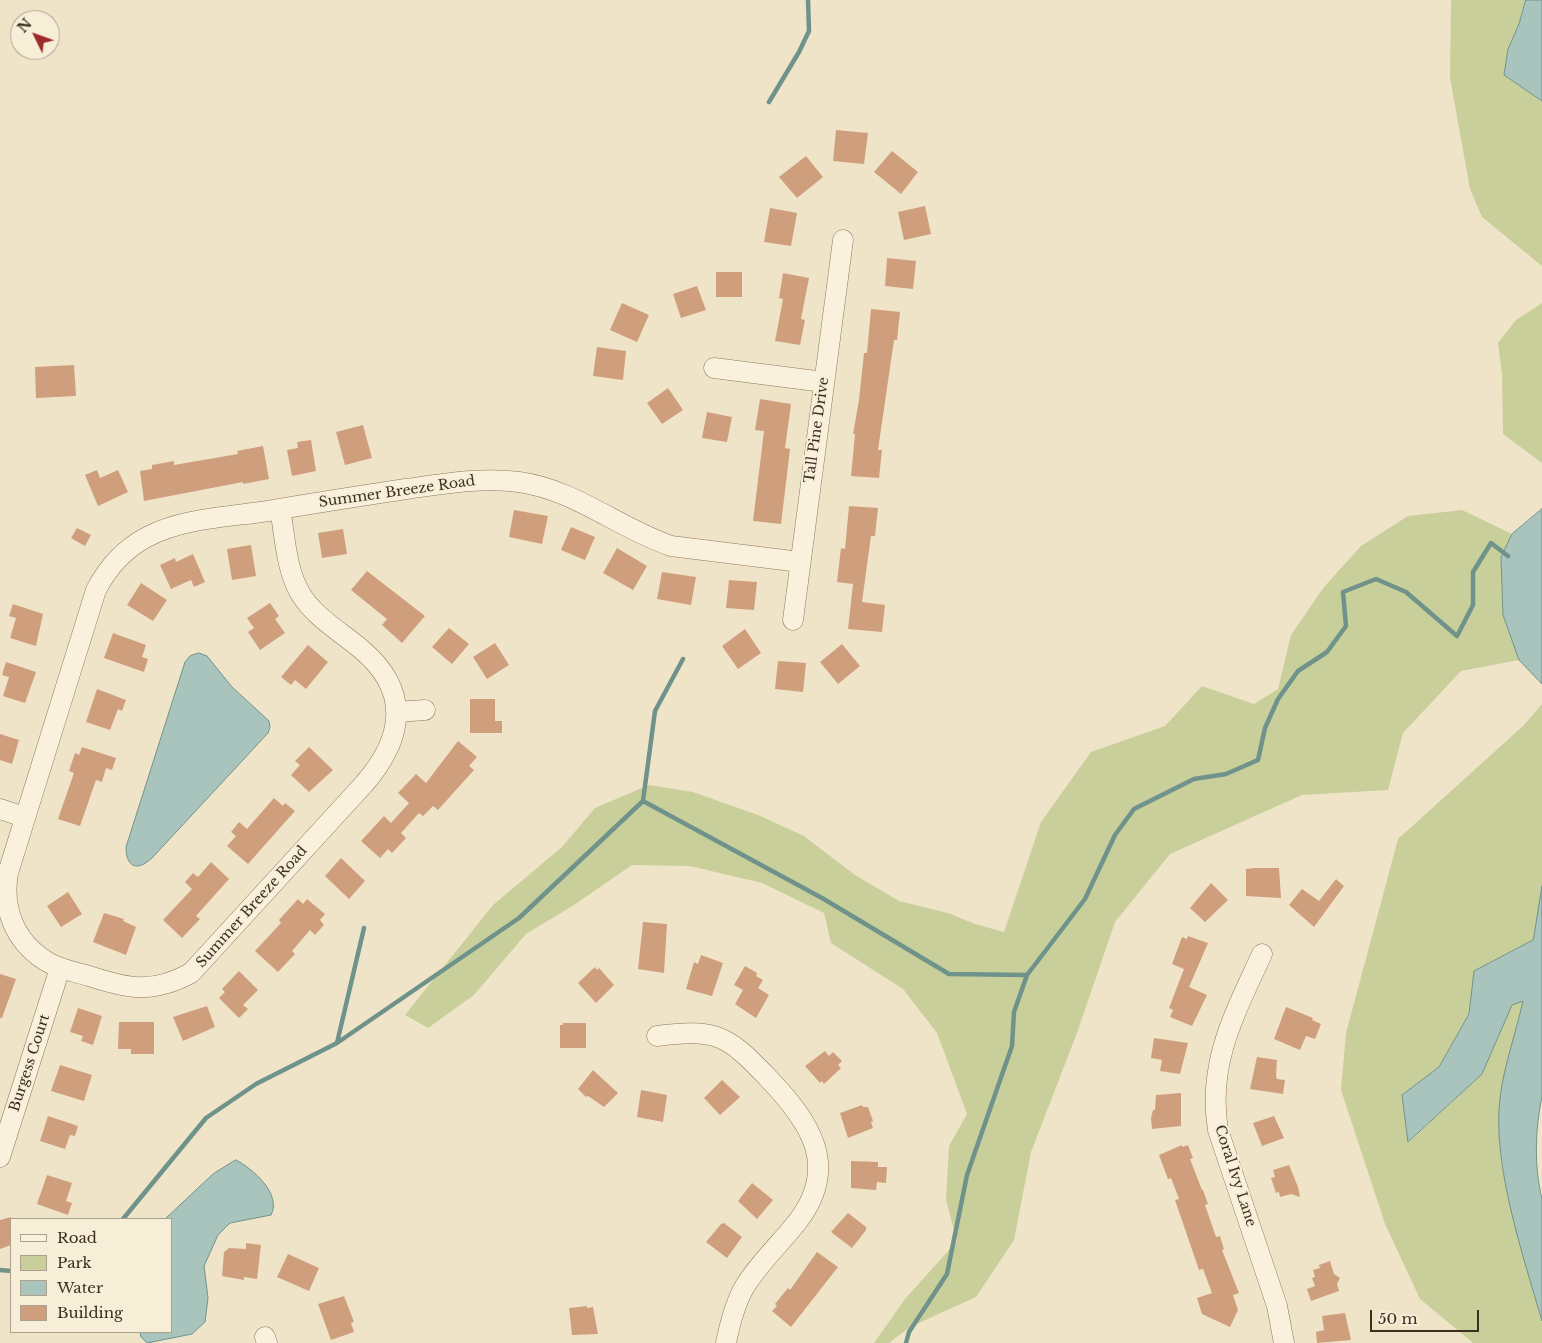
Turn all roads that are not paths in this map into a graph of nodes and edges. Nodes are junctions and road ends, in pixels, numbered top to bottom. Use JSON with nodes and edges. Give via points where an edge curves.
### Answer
{"nodes":[{"id":1,"x":843,"y":240,"type":"dead end"},
{"id":2,"x":714,"y":368,"type":"dead end"},
{"id":3,"x":824,"y":382,"type":"junction"},
{"id":4,"x":280,"y":509,"type":"junction"},
{"id":5,"x":800,"y":562,"type":"junction"},
{"id":6,"x":793,"y":620,"type":"dead end"},
{"id":7,"x":425,"y":710,"type":"dead end"},
{"id":8,"x":398,"y":712,"type":"junction"},
{"id":9,"x":0,"y":809,"type":"edge"},
{"id":10,"x":24,"y":817,"type":"junction"},
{"id":11,"x":1262,"y":954,"type":"dead end"},
{"id":12,"x":60,"y":968,"type":"junction"},
{"id":13,"x":657,"y":1036,"type":"dead end"},
{"id":14,"x":0,"y":1158,"type":"edge"},
{"id":15,"x":726,"y":1343,"type":"edge"},
{"id":16,"x":1284,"y":1343,"type":"edge"}],
"edges":[{"from":1,"to":3,"type":"street","name":"Tall Pine Drive"},
{"from":2,"to":3,"type":"street"},
{"from":3,"to":5,"type":"street","name":"Tall Pine Drive"},
{"from":4,"to":5,"type":"street","name":"Summer Breeze Road","via":[[450,483],[519,482],[570,496],[671,546]]},
{"from":4,"to":8,"type":"street","name":"Summer Breeze Road","via":[[290,564],[299,592],[317,614],[382,670],[391,685]]},
{"from":4,"to":10,"type":"street","name":"Summer Breeze Road","via":[[170,528],[147,537],[117,559],[100,582],[87,614]]},
{"from":5,"to":6,"type":"street","name":"Tall Pine Drive"},
{"from":7,"to":8,"type":"street"},
{"from":8,"to":12,"type":"street","name":"Summer Breeze Road","via":[[393,740],[377,769],[191,973],[152,988],[134,988]]},
{"from":9,"to":10,"type":"street"},
{"from":10,"to":12,"type":"street","name":"Summer Breeze Road","via":[[8,873],[5,890],[7,908],[13,926],[24,942],[47,962]]},
{"from":11,"to":16,"type":"street","name":"Coral Ivy Lane","via":[[1222,1046],[1217,1067],[1215,1109],[1221,1139],[1277,1306]]},
{"from":12,"to":14,"type":"street","name":"Burgess Court"},
{"from":13,"to":15,"type":"street","via":[[692,1033],[728,1040],[786,1097],[808,1127],[817,1151],[816,1188],[798,1221],[745,1286],[734,1311]]}]}
